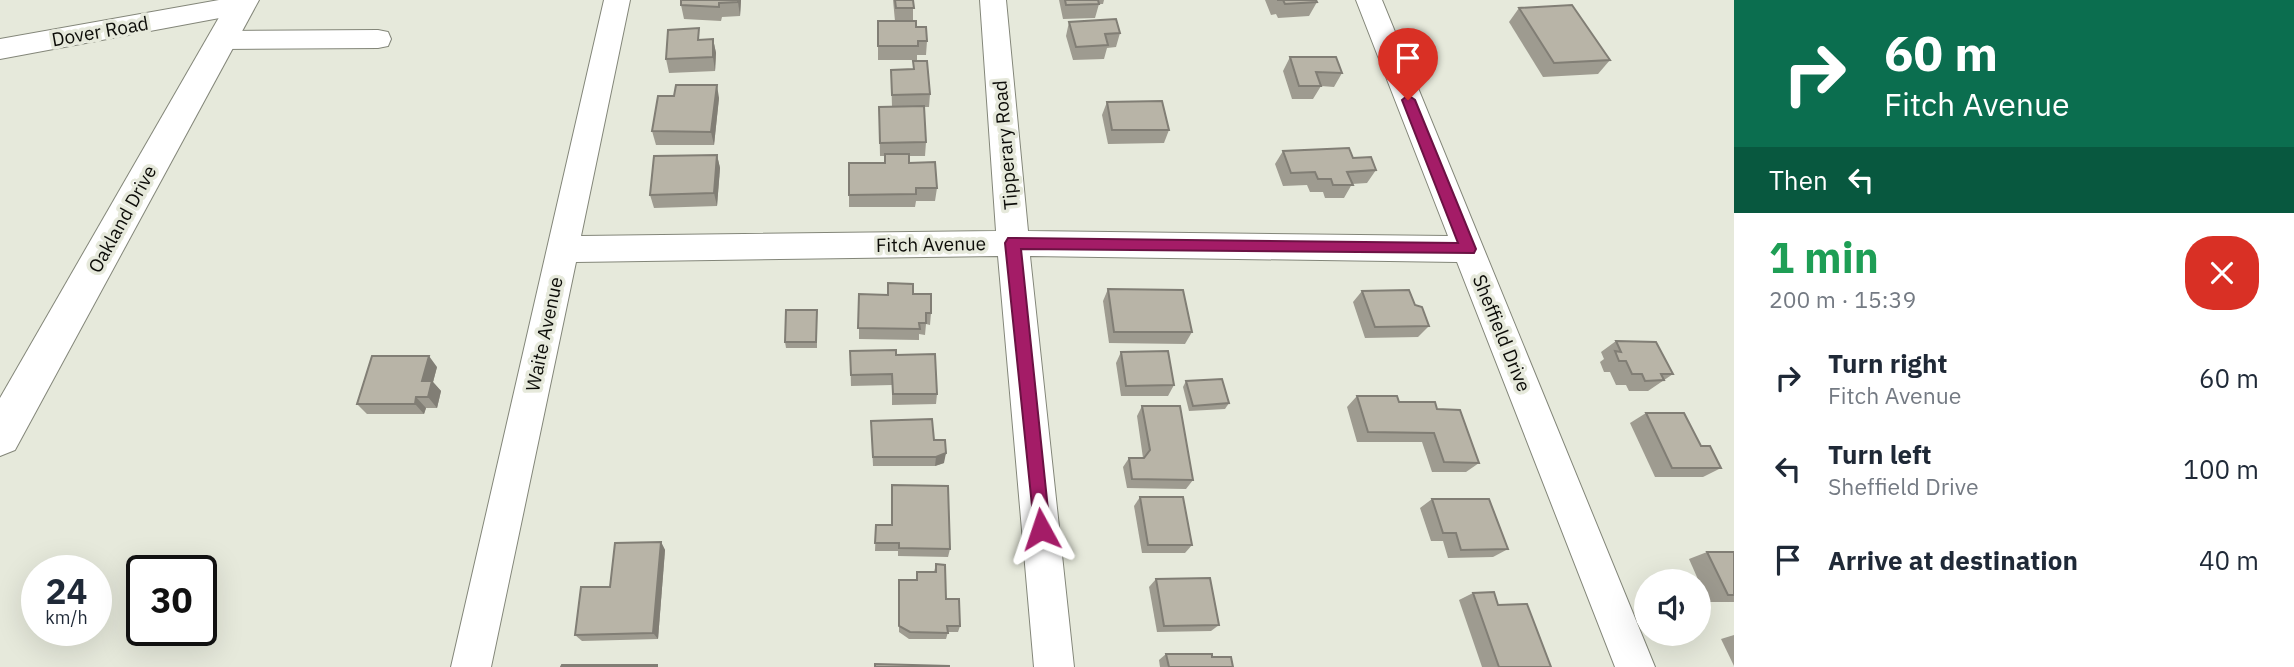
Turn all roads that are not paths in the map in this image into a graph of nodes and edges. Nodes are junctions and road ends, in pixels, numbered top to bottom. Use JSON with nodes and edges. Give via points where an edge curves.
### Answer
{"nodes":[{"id":1,"x":617,"y":0,"type":"edge"},
{"id":2,"x":993,"y":0,"type":"edge"},
{"id":3,"x":1368,"y":0,"type":"edge"},
{"id":4,"x":242,"y":2,"type":"edge"},
{"id":5,"x":377,"y":39,"type":"dead end"},
{"id":6,"x":221,"y":40,"type":"junction"},
{"id":7,"x":0,"y":49,"type":"edge"},
{"id":8,"x":1013,"y":243,"type":"junction"},
{"id":9,"x":563,"y":249,"type":"junction"},
{"id":10,"x":1468,"y":249,"type":"junction"},
{"id":11,"x":0,"y":437,"type":"edge"},
{"id":12,"x":471,"y":667,"type":"edge"},
{"id":13,"x":1054,"y":667,"type":"edge"},
{"id":14,"x":1635,"y":667,"type":"edge"}],
"edges":[{"from":1,"to":9,"type":"street","name":"Waite Avenue"},
{"from":2,"to":8,"type":"street","name":"Tipperary Road"},
{"from":3,"to":10,"type":"street","name":"Sheffield Drive"},
{"from":4,"to":6,"type":"main road","name":"Oakland Drive"},
{"from":4,"to":7,"type":"street","name":"Dover Road"},
{"from":5,"to":6,"type":"street"},
{"from":6,"to":11,"type":"main road","name":"Oakland Drive"},
{"from":8,"to":9,"type":"street","name":"Fitch Avenue"},
{"from":8,"to":10,"type":"street","name":"Fitch Avenue"},
{"from":8,"to":13,"type":"street","name":"Tipperary Road"},
{"from":9,"to":12,"type":"street","name":"Waite Avenue"},
{"from":10,"to":14,"type":"street","name":"Sheffield Drive"}]}
